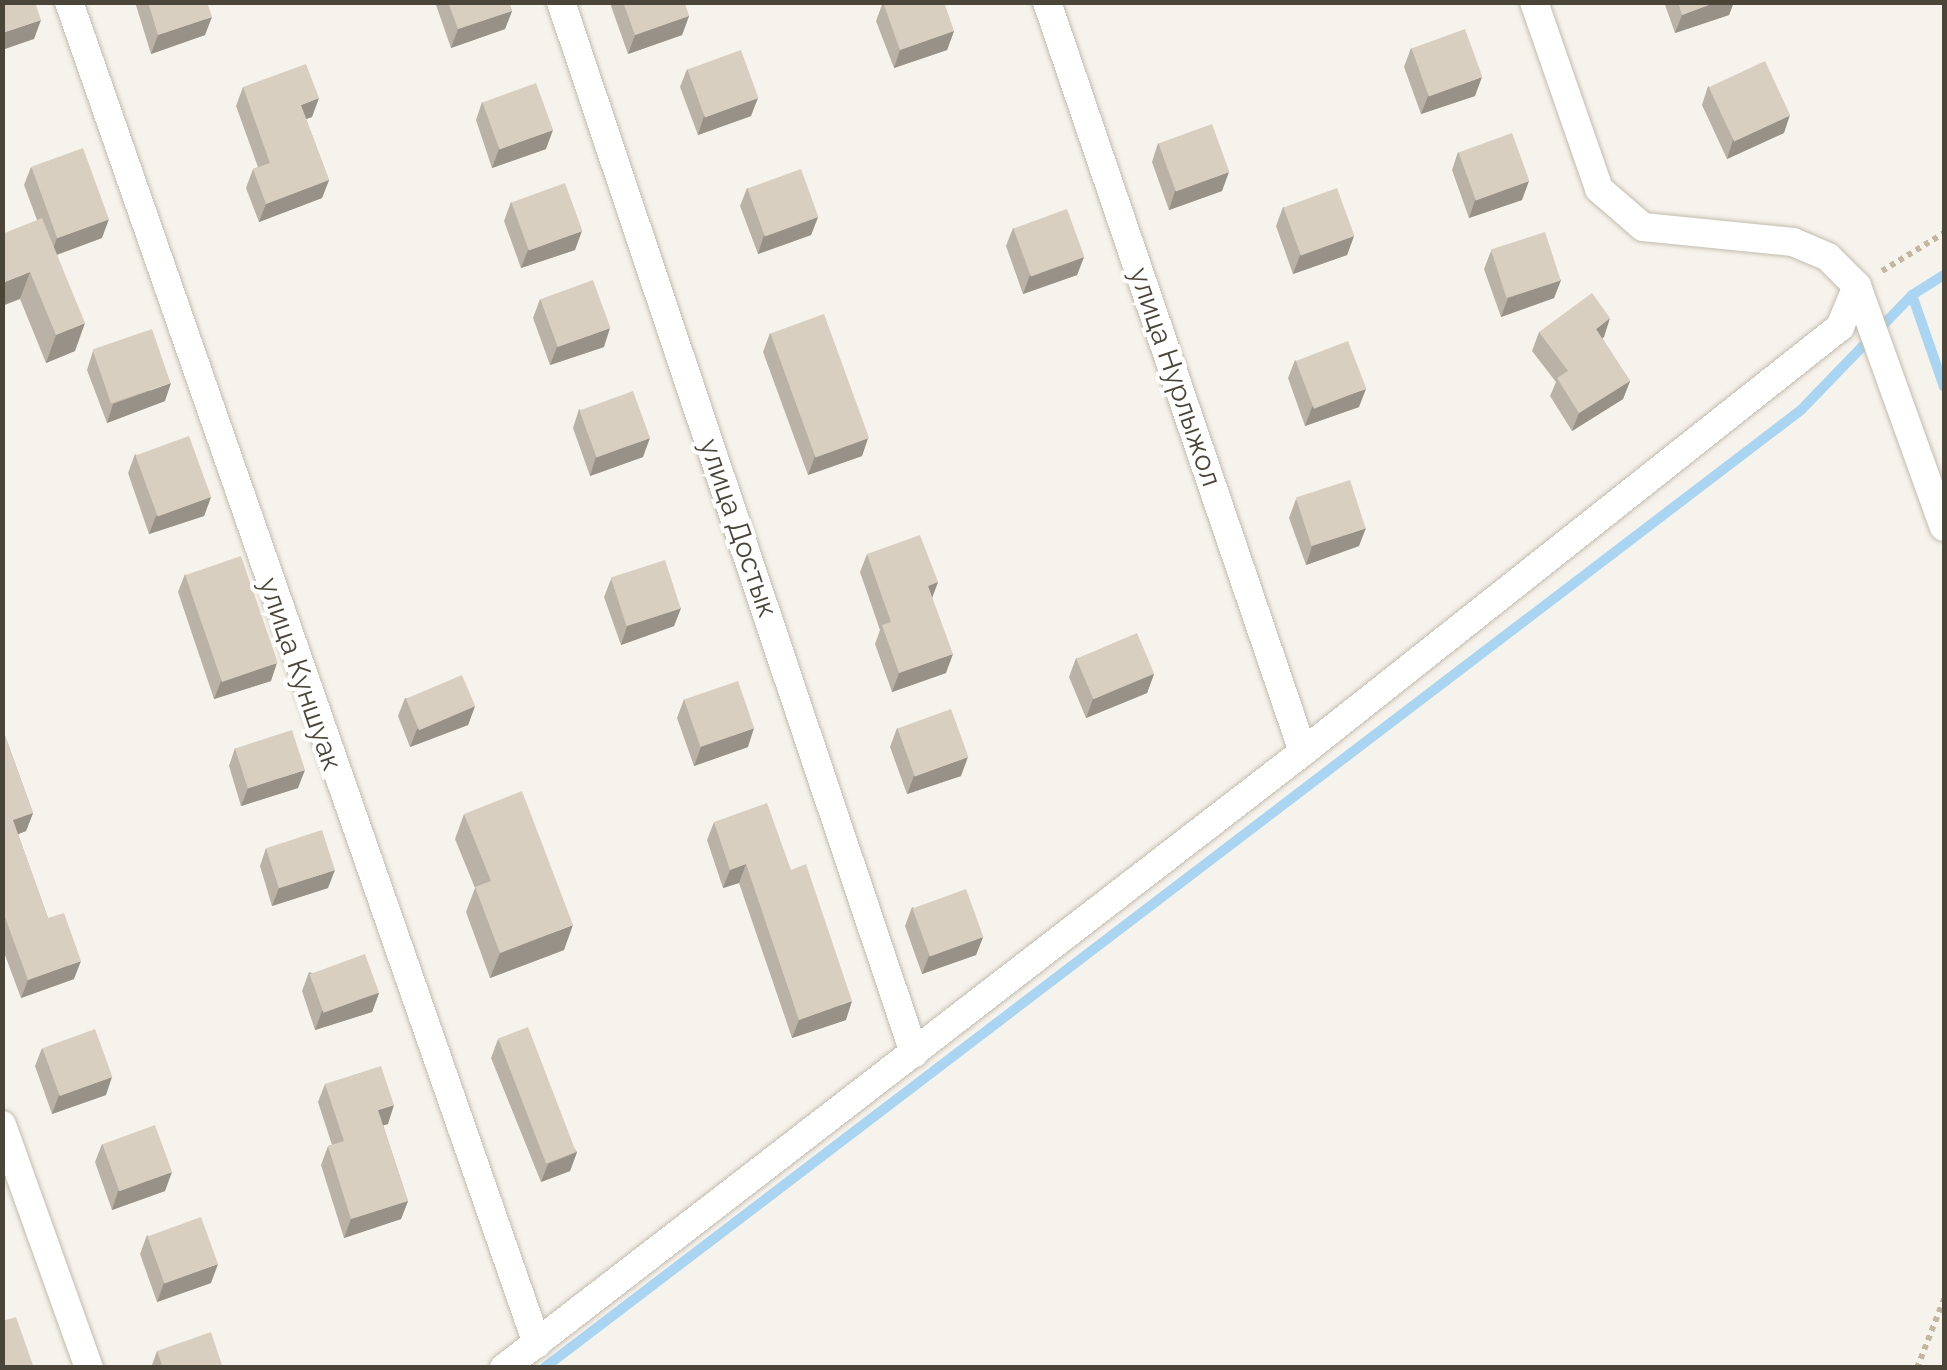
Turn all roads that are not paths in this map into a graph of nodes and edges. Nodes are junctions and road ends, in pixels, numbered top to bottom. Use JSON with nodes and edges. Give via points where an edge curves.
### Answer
{"nodes":[{"id":1,"x":69,"y":2,"type":"edge"},
{"id":2,"x":560,"y":2,"type":"edge"},
{"id":3,"x":1048,"y":2,"type":"edge"},
{"id":4,"x":1534,"y":2,"type":"edge"},
{"id":5,"x":1858,"y":286,"type":"junction"},
{"id":6,"x":1944,"y":528,"type":"edge"},
{"id":7,"x":1303,"y":752,"type":"junction"},
{"id":8,"x":914,"y":1053,"type":"junction"},
{"id":9,"x":2,"y":1125,"type":"edge"},
{"id":10,"x":537,"y":1344,"type":"junction"},
{"id":11,"x":89,"y":1368,"type":"edge"},
{"id":12,"x":504,"y":1368,"type":"edge"}],
"edges":[{"from":1,"to":10,"type":"street","name":"улица Куншуак"},
{"from":2,"to":8,"type":"street","name":"улица Достык"},
{"from":3,"to":7,"type":"street","name":"улица Нурлыжол"},
{"from":4,"to":5,"type":"street","via":[[1599,189],[1643,228],[1793,242],[1828,256]]},
{"from":5,"to":6,"type":"street"},
{"from":5,"to":7,"type":"street","via":[[1840,327]]},
{"from":7,"to":8,"type":"street"},
{"from":8,"to":10,"type":"street"},
{"from":9,"to":11,"type":"street"},
{"from":10,"to":12,"type":"street"}]}
